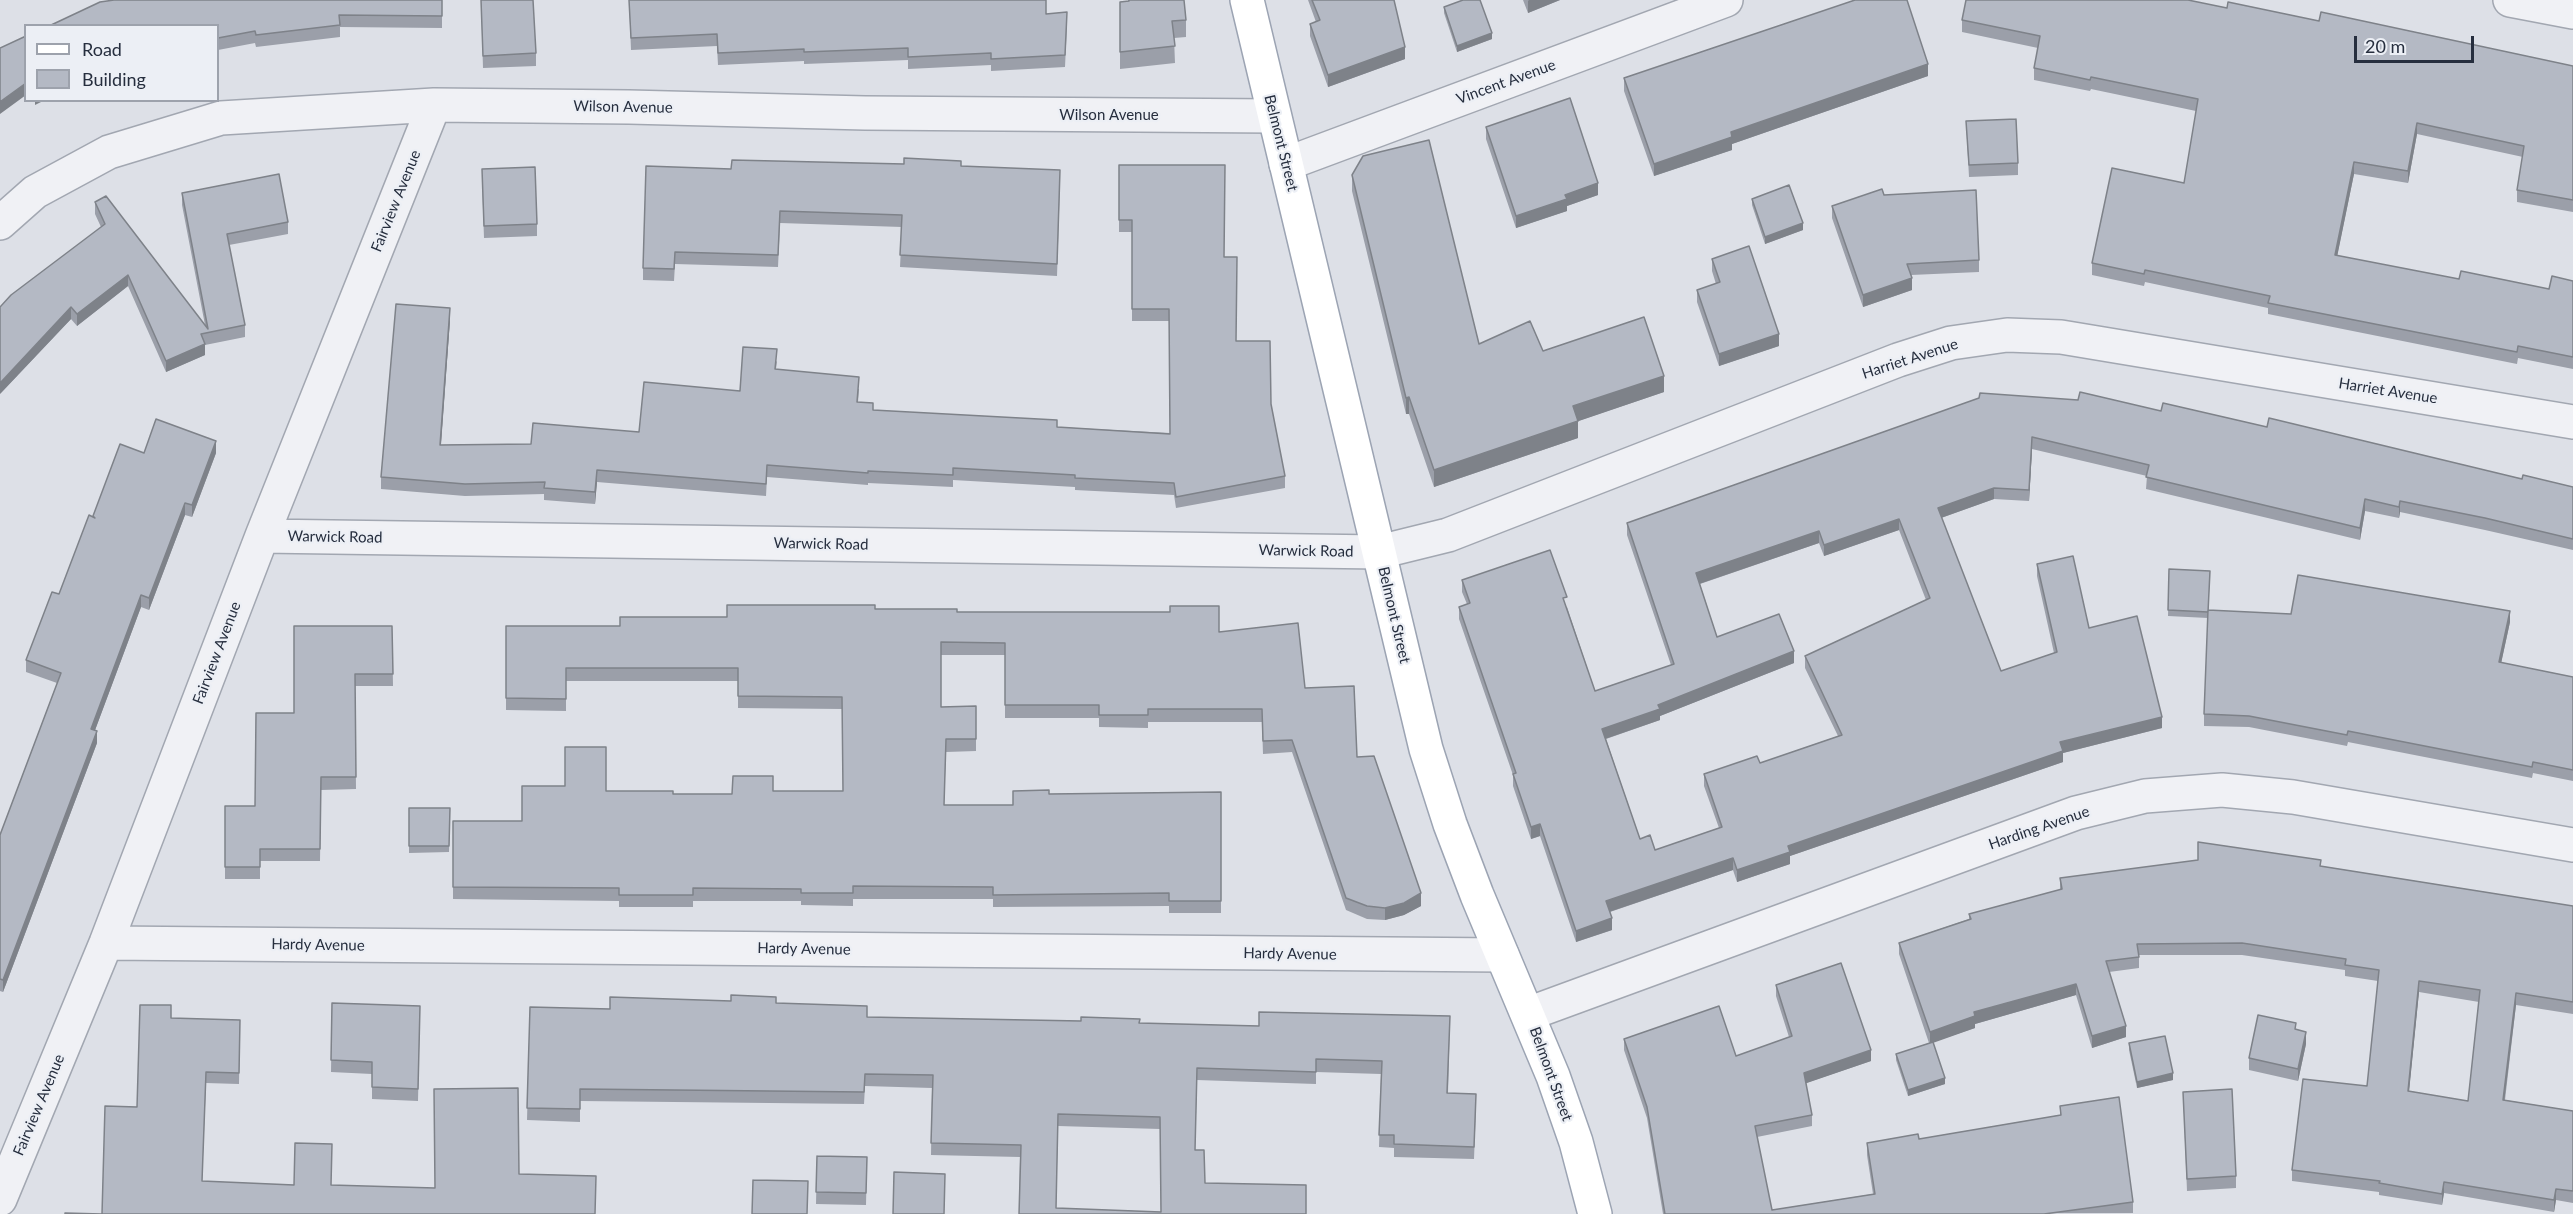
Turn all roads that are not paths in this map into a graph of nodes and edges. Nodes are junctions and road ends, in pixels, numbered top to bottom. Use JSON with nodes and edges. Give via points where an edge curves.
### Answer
{"nodes":[{"id":1,"x":1247,"y":0,"type":"edge"},
{"id":2,"x":1726,"y":0,"type":"edge"},
{"id":3,"x":2510,"y":0,"type":"edge"},
{"id":4,"x":2573,"y":12,"type":"edge"},
{"id":5,"x":434,"y":105,"type":"junction"},
{"id":6,"x":1274,"y":116,"type":"junction"},
{"id":7,"x":1286,"y":164,"type":"junction"},
{"id":8,"x":0,"y":223,"type":"edge"},
{"id":9,"x":2573,"y":422,"type":"edge"},
{"id":10,"x":262,"y":537,"type":"junction"},
{"id":11,"x":1379,"y":552,"type":"junction"},
{"id":12,"x":2573,"y":845,"type":"edge"},
{"id":13,"x":106,"y":943,"type":"junction"},
{"id":14,"x":1502,"y":955,"type":"junction"},
{"id":15,"x":1528,"y":1014,"type":"junction"},
{"id":16,"x":0,"y":1199,"type":"edge"},
{"id":17,"x":1595,"y":1214,"type":"edge"}],
"edges":[{"from":1,"to":6,"type":"main road","name":"Belmont Street"},
{"from":2,"to":7,"type":"street","name":"Vincent Avenue"},
{"from":3,"to":4,"type":"street"},
{"from":5,"to":6,"type":"street","name":"Wilson Avenue"},
{"from":5,"to":8,"type":"street","name":"Wilson Avenue","via":[[221,118],[109,152],[36,192]]},
{"from":5,"to":10,"type":"street","name":"Fairview Avenue"},
{"from":6,"to":7,"type":"main road","name":"Belmont Street"},
{"from":7,"to":11,"type":"main road","name":"Belmont Street"},
{"from":9,"to":11,"type":"street","name":"Harriet Avenue","via":[[2061,337],[2007,335],[1951,343],[1898,360],[1448,535]]},
{"from":10,"to":11,"type":"street","name":"Warwick Road"},
{"from":10,"to":13,"type":"street","name":"Fairview Avenue"},
{"from":11,"to":14,"type":"main road","name":"Belmont Street","via":[[1426,749],[1450,824]]},
{"from":12,"to":15,"type":"street","name":"Harding Avenue","via":[[2293,797],[2222,790],[2145,796],[2076,813]]},
{"from":13,"to":14,"type":"street","name":"Hardy Avenue"},
{"from":13,"to":16,"type":"street","name":"Fairview Avenue"},
{"from":14,"to":15,"type":"main road","name":"Belmont Street"},
{"from":15,"to":17,"type":"main road","name":"Belmont Street","via":[[1576,1142]]}]}
